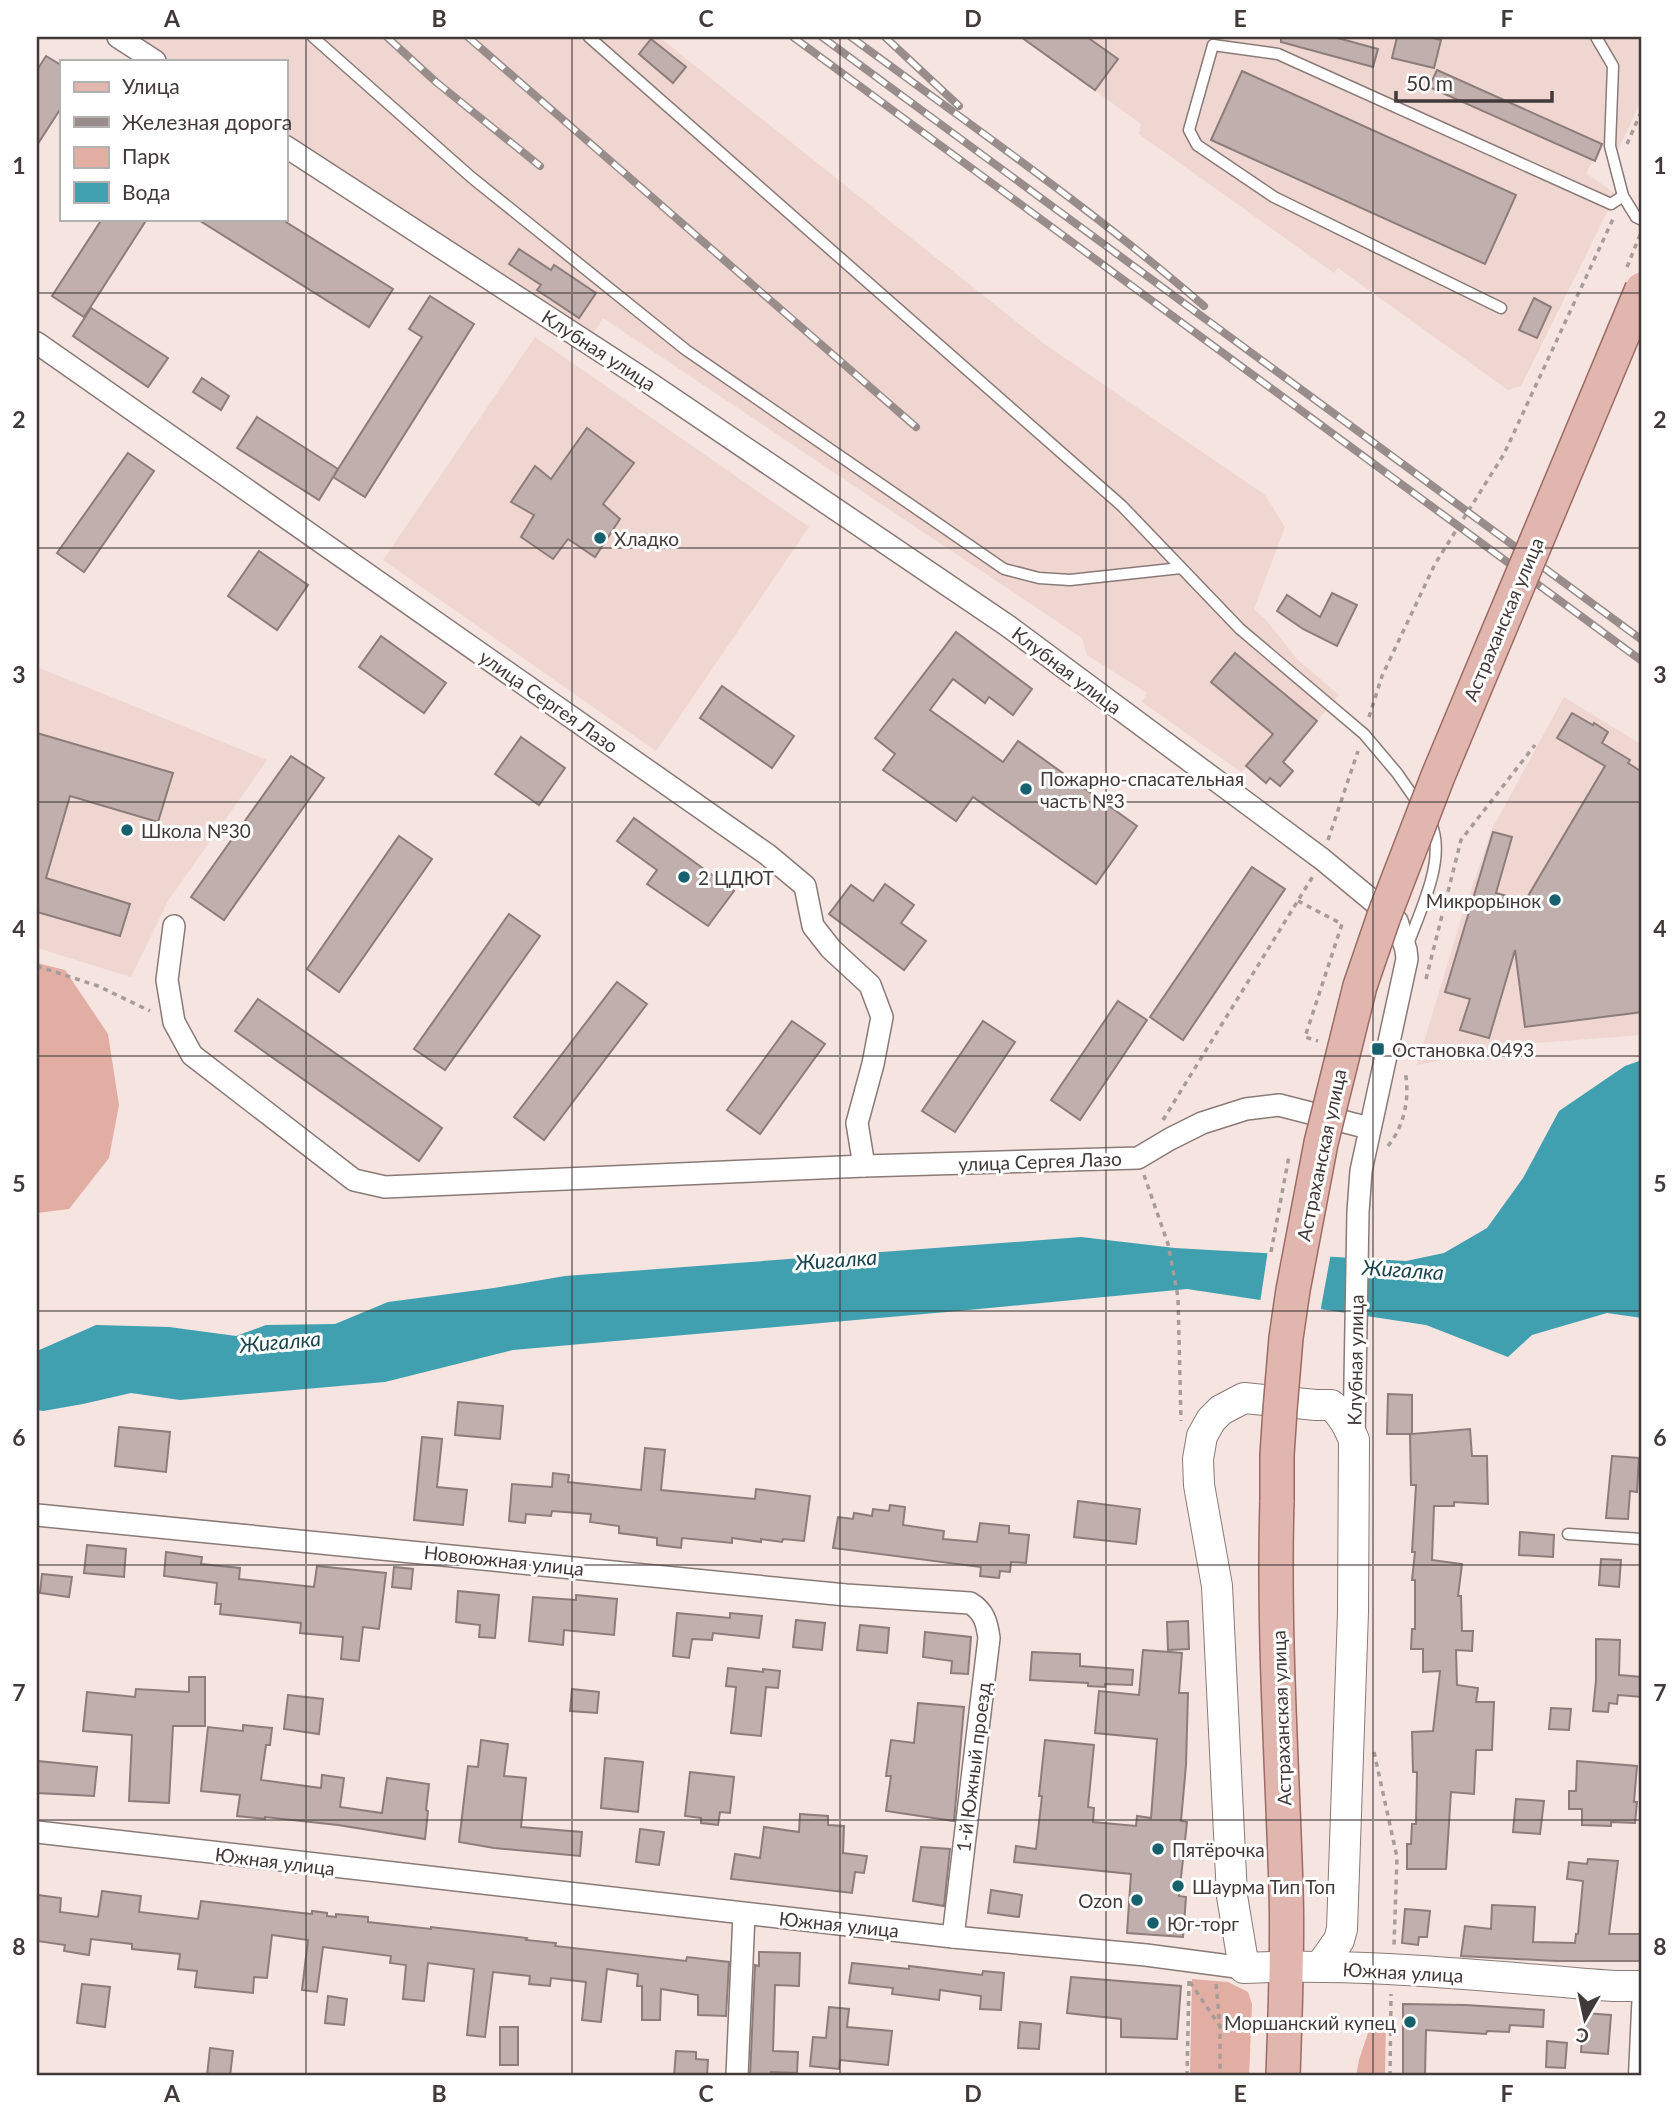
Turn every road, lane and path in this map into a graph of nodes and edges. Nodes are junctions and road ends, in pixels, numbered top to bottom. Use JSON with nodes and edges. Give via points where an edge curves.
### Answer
{"nodes":[{"id":1,"x":118,"y":37,"type":"edge"},
{"id":2,"x":313,"y":37,"type":"edge"},
{"id":3,"x":589,"y":37,"type":"edge"},
{"id":4,"x":1597,"y":37,"type":"edge"},
{"id":5,"x":153,"y":60,"type":"edge"},
{"id":6,"x":1642,"y":110,"type":"edge"},
{"id":7,"x":1634,"y":129,"type":"junction"},
{"id":8,"x":1642,"y":133,"type":"edge"},
{"id":9,"x":287,"y":147,"type":"edge"},
{"id":10,"x":1624,"y":150,"type":"dead end"},
{"id":11,"x":1623,"y":196,"type":"junction"},
{"id":12,"x":1642,"y":220,"type":"edge"},
{"id":13,"x":1642,"y":289,"type":"edge"},
{"id":14,"x":1501,"y":308,"type":"dead end"},
{"id":15,"x":37,"y":343,"type":"edge"},
{"id":16,"x":1181,"y":568,"type":"junction"},
{"id":17,"x":1364,"y":734,"type":"junction"},
{"id":18,"x":1535,"y":745,"type":"dead end"},
{"id":19,"x":1322,"y":859,"type":"junction"},
{"id":20,"x":1298,"y":901,"type":"junction"},
{"id":21,"x":174,"y":926,"type":"dead end"},
{"id":22,"x":1406,"y":950,"type":"junction"},
{"id":23,"x":37,"y":966,"type":"edge"},
{"id":24,"x":1424,"y":986,"type":"dead end"},
{"id":25,"x":174,"y":1022,"type":"junction"},
{"id":26,"x":1318,"y":1041,"type":"dead end"},
{"id":27,"x":1404,"y":1065,"type":"dead end"},
{"id":28,"x":1369,"y":1128,"type":"junction"},
{"id":29,"x":1385,"y":1150,"type":"dead end"},
{"id":30,"x":1138,"y":1158,"type":"junction"},
{"id":31,"x":864,"y":1166,"type":"junction"},
{"id":32,"x":1178,"y":1297,"type":"dead end"},
{"id":33,"x":1356,"y":1343,"type":"junction"},
{"id":34,"x":1331,"y":1405,"type":"junction"},
{"id":35,"x":1354,"y":1440,"type":"junction"},
{"id":36,"x":37,"y":1515,"type":"edge"},
{"id":37,"x":1568,"y":1534,"type":"dead end"},
{"id":38,"x":1642,"y":1539,"type":"edge"},
{"id":39,"x":970,"y":1603,"type":"joint"},
{"id":40,"x":1373,"y":1745,"type":"dead end"},
{"id":41,"x":37,"y":1832,"type":"edge"},
{"id":42,"x":744,"y":1914,"type":"junction"},
{"id":43,"x":953,"y":1937,"type":"junction"},
{"id":44,"x":1179,"y":1960,"type":"junction"},
{"id":45,"x":1287,"y":1966,"type":"junction"},
{"id":46,"x":1320,"y":1967,"type":"junction"},
{"id":47,"x":1244,"y":1968,"type":"junction"},
{"id":48,"x":1391,"y":1969,"type":"junction"},
{"id":49,"x":1189,"y":1981,"type":"junction"},
{"id":50,"x":1640,"y":1986,"type":"edge"},
{"id":51,"x":1220,"y":2027,"type":"dead end"},
{"id":52,"x":737,"y":2076,"type":"edge"},
{"id":53,"x":1187,"y":2076,"type":"edge"},
{"id":54,"x":1283,"y":2076,"type":"edge"},
{"id":55,"x":1390,"y":2076,"type":"edge"},
{"id":56,"x":1634,"y":2076,"type":"edge"}],
"edges":[{"from":1,"to":5,"type":"street"},
{"from":2,"to":16,"type":"lane","via":[[471,177],[686,350],[1004,569],[1070,580]]},
{"from":3,"to":16,"type":"lane","via":[[1122,506]]},
{"from":4,"to":11,"type":"lane","via":[[1613,66],[1610,146]]},
{"from":6,"to":7,"type":"path"},
{"from":7,"to":8,"type":"path"},
{"from":7,"to":10,"type":"path"},
{"from":9,"to":19,"type":"street","name":"Клубная улица","via":[[645,380],[1008,626]]},
{"from":11,"to":12,"type":"lane"},
{"from":11,"to":14,"type":"lane","via":[[1611,204],[1278,54],[1213,45],[1189,130],[1197,145],[1274,197]]},
{"from":11,"to":17,"type":"path","via":[[1504,454],[1434,564],[1382,676]]},
{"from":13,"to":45,"type":"main road","name":"Астраханская улица","bridge":true,"via":[[1384,916],[1360,986],[1321,1143],[1286,1338],[1277,1455]]},
{"from":15,"to":31,"type":"street","name":"улица Сергея Лазо","via":[[757,846],[805,886],[813,926],[870,985],[883,1017],[857,1123]]},
{"from":16,"to":17,"type":"lane","via":[[1240,629]]},
{"from":17,"to":19,"type":"path"},
{"from":17,"to":22,"type":"lane","via":[[1431,822],[1437,844],[1436,864]]},
{"from":18,"to":24,"type":"path","via":[[1461,840]]},
{"from":19,"to":20,"type":"path"},
{"from":19,"to":22,"type":"street","name":"Клубная улица","via":[[1397,921]]},
{"from":20,"to":26,"type":"path","via":[[1342,924],[1305,1037]]},
{"from":20,"to":30,"type":"path"},
{"from":21,"to":25,"type":"street","name":"улица Сергея Лазо","via":[[167,980]]},
{"from":22,"to":28,"type":"street","name":"Клубная улица"},
{"from":23,"to":25,"type":"path","via":[[98,986]]},
{"from":25,"to":31,"type":"street","name":"улица Сергея Лазо","via":[[192,1055],[354,1180],[385,1187]]},
{"from":27,"to":29,"type":"path","via":[[1409,1092],[1398,1134]]},
{"from":28,"to":30,"type":"street","name":"улица Сергея Лазо","via":[[1279,1105],[1245,1108],[1202,1123]]},
{"from":28,"to":33,"type":"street","name":"Клубная улица","via":[[1358,1212]]},
{"from":30,"to":31,"type":"street","name":"улица Сергея Лазо"},
{"from":30,"to":32,"type":"path","via":[[1168,1244]]},
{"from":33,"to":34,"type":"street","via":[[1348,1374]]},
{"from":33,"to":35,"type":"street","name":"Клубная улица"},
{"from":34,"to":35,"type":"street"},
{"from":34,"to":47,"type":"street","via":[[1244,1398],[1211,1420],[1198,1459],[1217,1586],[1232,1896]]},
{"from":35,"to":46,"type":"street","via":[[1342,1929]]},
{"from":36,"to":39,"type":"street","name":"Новоюжная улица","via":[[832,1594]]},
{"from":37,"to":38,"type":"lane"},
{"from":39,"to":43,"type":"street","name":"1-й Южный проезд","via":[[985,1618],[989,1638]]},
{"from":40,"to":48,"type":"path","via":[[1397,1857]]},
{"from":41,"to":42,"type":"street","name":"Южная улица"},
{"from":42,"to":43,"type":"street","name":"Южная улица"},
{"from":42,"to":52,"type":"street"},
{"from":43,"to":44,"type":"street","name":"Южная улица"},
{"from":44,"to":47,"type":"street","name":"Южная улица"},
{"from":44,"to":49,"type":"path"},
{"from":45,"to":46,"type":"street","name":"Южная улица"},
{"from":45,"to":47,"type":"street","name":"Южная улица"},
{"from":45,"to":54,"type":"main road","name":"Астраханская улица"},
{"from":46,"to":48,"type":"street","name":"Южная улица"},
{"from":48,"to":50,"type":"street","name":"Южная улица"},
{"from":48,"to":55,"type":"path"},
{"from":49,"to":51,"type":"path"},
{"from":49,"to":53,"type":"path"},
{"from":50,"to":56,"type":"lane"}]}
